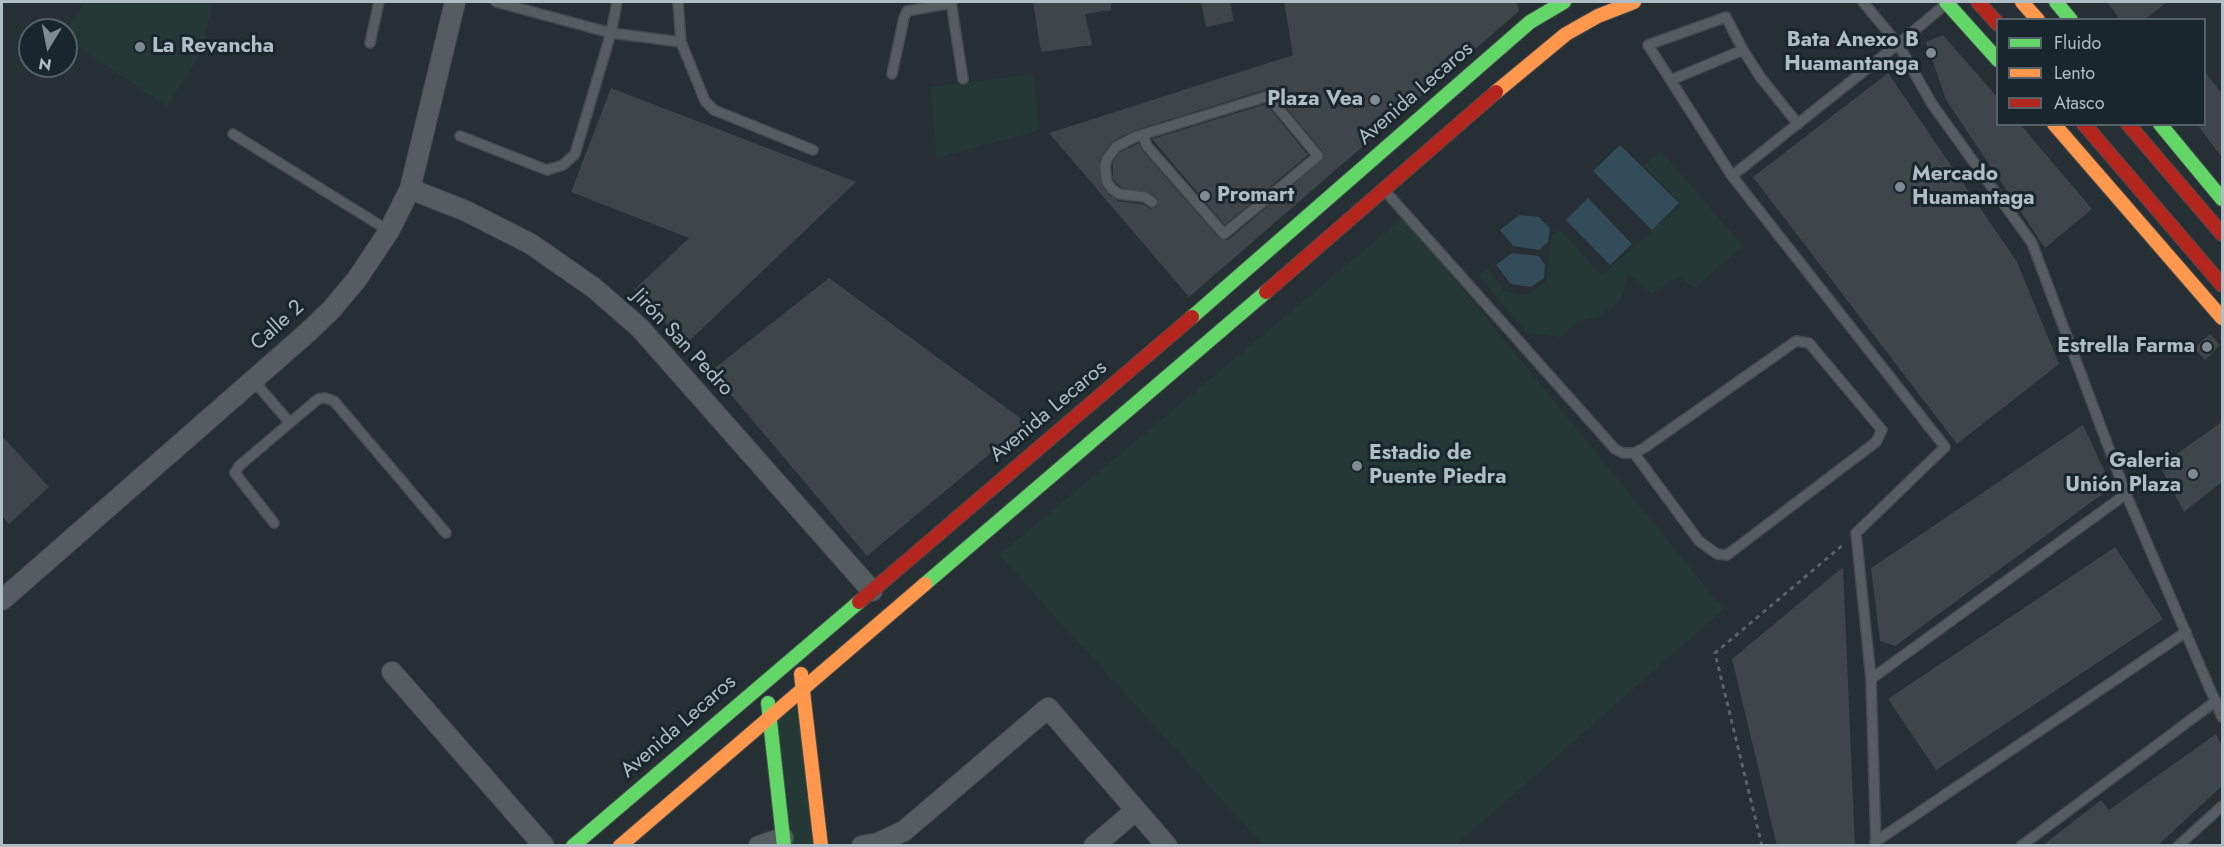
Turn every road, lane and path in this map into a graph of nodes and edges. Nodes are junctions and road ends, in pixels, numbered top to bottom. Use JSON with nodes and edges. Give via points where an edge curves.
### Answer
{"nodes":[{"id":1,"x":379,"y":2,"type":"edge"},
{"id":2,"x":455,"y":2,"type":"edge"},
{"id":3,"x":496,"y":2,"type":"edge"},
{"id":4,"x":617,"y":2,"type":"edge"},
{"id":5,"x":678,"y":2,"type":"edge"},
{"id":6,"x":952,"y":2,"type":"edge"},
{"id":7,"x":1564,"y":2,"type":"edge"},
{"id":8,"x":1634,"y":2,"type":"edge"},
{"id":9,"x":1863,"y":2,"type":"edge"},
{"id":10,"x":1947,"y":2,"type":"edge"},
{"id":11,"x":1978,"y":2,"type":"edge"},
{"id":12,"x":2022,"y":2,"type":"edge"},
{"id":13,"x":2056,"y":2,"type":"edge"},
{"id":14,"x":1549,"y":5,"type":"edge"},
{"id":15,"x":2036,"y":18,"type":"edge"},
{"id":16,"x":2069,"y":18,"type":"edge"},
{"id":17,"x":1996,"y":22,"type":"edge"},
{"id":18,"x":611,"y":33,"type":"junction"},
{"id":19,"x":1566,"y":34,"type":"junction"},
{"id":20,"x":681,"y":42,"type":"junction"},
{"id":21,"x":370,"y":43,"type":"dead end"},
{"id":22,"x":1898,"y":44,"type":"junction"},
{"id":23,"x":1743,"y":50,"type":"junction"},
{"id":24,"x":1996,"y":58,"type":"edge"},
{"id":25,"x":892,"y":74,"type":"dead end"},
{"id":26,"x":963,"y":79,"type":"dead end"},
{"id":27,"x":1671,"y":80,"type":"junction"},
{"id":28,"x":1798,"y":124,"type":"junction"},
{"id":29,"x":2056,"y":126,"type":"edge"},
{"id":30,"x":2086,"y":126,"type":"edge"},
{"id":31,"x":2130,"y":126,"type":"edge"},
{"id":32,"x":2162,"y":126,"type":"edge"},
{"id":33,"x":233,"y":134,"type":"dead end"},
{"id":34,"x":460,"y":136,"type":"dead end"},
{"id":35,"x":1139,"y":136,"type":"junction"},
{"id":36,"x":813,"y":150,"type":"dead end"},
{"id":37,"x":1732,"y":176,"type":"junction"},
{"id":38,"x":410,"y":189,"type":"junction"},
{"id":39,"x":1384,"y":190,"type":"junction"},
{"id":40,"x":2223,"y":199,"type":"edge"},
{"id":41,"x":1152,"y":202,"type":"dead end"},
{"id":42,"x":388,"y":231,"type":"junction"},
{"id":43,"x":2223,"y":234,"type":"edge"},
{"id":44,"x":2223,"y":285,"type":"edge"},
{"id":45,"x":2223,"y":318,"type":"edge"},
{"id":46,"x":253,"y":380,"type":"junction"},
{"id":47,"x":290,"y":423,"type":"junction"},
{"id":48,"x":1634,"y":453,"type":"junction"},
{"id":49,"x":2126,"y":494,"type":"junction"},
{"id":50,"x":274,"y":523,"type":"dead end"},
{"id":51,"x":446,"y":533,"type":"dead end"},
{"id":52,"x":1856,"y":533,"type":"junction"},
{"id":53,"x":872,"y":591,"type":"junction"},
{"id":54,"x":2,"y":600,"type":"edge"},
{"id":55,"x":2186,"y":632,"type":"junction"},
{"id":56,"x":797,"y":654,"type":"junction"},
{"id":57,"x":392,"y":672,"type":"dead end"},
{"id":58,"x":1871,"y":679,"type":"junction"},
{"id":59,"x":765,"y":681,"type":"junction"},
{"id":60,"x":803,"y":687,"type":"junction"},
{"id":61,"x":2216,"y":701,"type":"junction"},
{"id":62,"x":770,"y":717,"type":"junction"},
{"id":63,"x":2223,"y":717,"type":"edge"},
{"id":64,"x":2223,"y":806,"type":"edge"},
{"id":65,"x":1136,"y":810,"type":"junction"},
{"id":66,"x":783,"y":842,"type":"edge"},
{"id":67,"x":1876,"y":844,"type":"edge"},
{"id":68,"x":544,"y":846,"type":"edge"},
{"id":69,"x":573,"y":846,"type":"edge"},
{"id":70,"x":620,"y":846,"type":"edge"},
{"id":71,"x":759,"y":846,"type":"edge"},
{"id":72,"x":821,"y":846,"type":"edge"},
{"id":73,"x":862,"y":846,"type":"edge"},
{"id":74,"x":1094,"y":846,"type":"edge"},
{"id":75,"x":1167,"y":846,"type":"edge"},
{"id":76,"x":1762,"y":846,"type":"edge"},
{"id":77,"x":2021,"y":846,"type":"edge"},
{"id":78,"x":2178,"y":846,"type":"edge"}],
"edges":[{"from":1,"to":21,"type":"lane"},
{"from":2,"to":38,"type":"street","name":"Calle 2"},
{"from":3,"to":18,"type":"lane"},
{"from":4,"to":18,"type":"lane"},
{"from":5,"to":20,"type":"lane"},
{"from":6,"to":25,"type":"lane","via":[[907,11]]},
{"from":6,"to":26,"type":"lane"},
{"from":7,"to":14,"type":"main road","name":"Avenida Lecaros"},
{"from":8,"to":19,"type":"main road"},
{"from":9,"to":22,"type":"lane"},
{"from":10,"to":22,"type":"lane"},
{"from":10,"to":24,"type":"main road"},
{"from":11,"to":17,"type":"main road"},
{"from":12,"to":15,"type":"main road"},
{"from":13,"to":16,"type":"main road"},
{"from":14,"to":19,"type":"main road"},
{"from":14,"to":53,"type":"main road","name":"Avenida Lecaros"},
{"from":18,"to":20,"type":"lane"},
{"from":18,"to":34,"type":"lane","via":[[575,154],[563,165],[547,170]]},
{"from":19,"to":39,"type":"main road"},
{"from":20,"to":36,"type":"lane","via":[[705,101],[714,110]]},
{"from":22,"to":28,"type":"lane"},
{"from":22,"to":49,"type":"lane","via":[[1932,104],[2032,243]]},
{"from":23,"to":27,"type":"lane"},
{"from":23,"to":27,"type":"lane","via":[[1726,17],[1648,45]]},
{"from":23,"to":28,"type":"lane"},
{"from":27,"to":37,"type":"lane"},
{"from":28,"to":37,"type":"lane"},
{"from":29,"to":45,"type":"main road"},
{"from":30,"to":44,"type":"main road"},
{"from":31,"to":43,"type":"main road"},
{"from":32,"to":40,"type":"main road"},
{"from":33,"to":42,"type":"lane"},
{"from":35,"to":35,"type":"lane","via":[[1268,96],[1318,156],[1224,234]]},
{"from":35,"to":41,"type":"lane","via":[[1116,147],[1107,159],[1105,174],[1119,194],[1145,197]]},
{"from":37,"to":52,"type":"lane","via":[[1945,447]]},
{"from":38,"to":42,"type":"street","name":"Calle 2"},
{"from":38,"to":53,"type":"street","name":"Jirón San Pedro","via":[[466,211],[531,244],[640,328]]},
{"from":39,"to":48,"type":"lane","via":[[1615,449]]},
{"from":39,"to":60,"type":"main road"},
{"from":42,"to":46,"type":"street","name":"Calle 2","via":[[332,309]]},
{"from":46,"to":47,"type":"lane"},
{"from":46,"to":54,"type":"street","name":"Calle 2"},
{"from":47,"to":50,"type":"lane","via":[[235,473]]},
{"from":47,"to":51,"type":"lane","via":[[318,399],[334,401]]},
{"from":48,"to":48,"type":"lane","via":[[1699,541],[1717,554],[1727,555],[1876,442],[1882,430],[1809,343],[1796,340]]},
{"from":49,"to":55,"type":"lane"},
{"from":49,"to":58,"type":"lane"},
{"from":52,"to":58,"type":"lane"},
{"from":52,"to":76,"type":"path","via":[[1715,653]]},
{"from":53,"to":56,"type":"main road","name":"Avenida Lecaros"},
{"from":55,"to":61,"type":"lane"},
{"from":55,"to":67,"type":"lane"},
{"from":56,"to":59,"type":"main road","name":"Avenida Lecaros"},
{"from":56,"to":60,"type":"main road"},
{"from":57,"to":68,"type":"street"},
{"from":58,"to":67,"type":"lane"},
{"from":59,"to":62,"type":"main road"},
{"from":59,"to":69,"type":"main road","name":"Avenida Lecaros"},
{"from":60,"to":62,"type":"main road"},
{"from":60,"to":72,"type":"main road"},
{"from":61,"to":63,"type":"lane"},
{"from":61,"to":77,"type":"lane"},
{"from":62,"to":66,"type":"main road"},
{"from":62,"to":70,"type":"main road"},
{"from":64,"to":78,"type":"lane"},
{"from":65,"to":73,"type":"street","via":[[1048,708],[904,831]]},
{"from":65,"to":74,"type":"street"},
{"from":65,"to":75,"type":"street"},
{"from":66,"to":71,"type":"street"}]}
